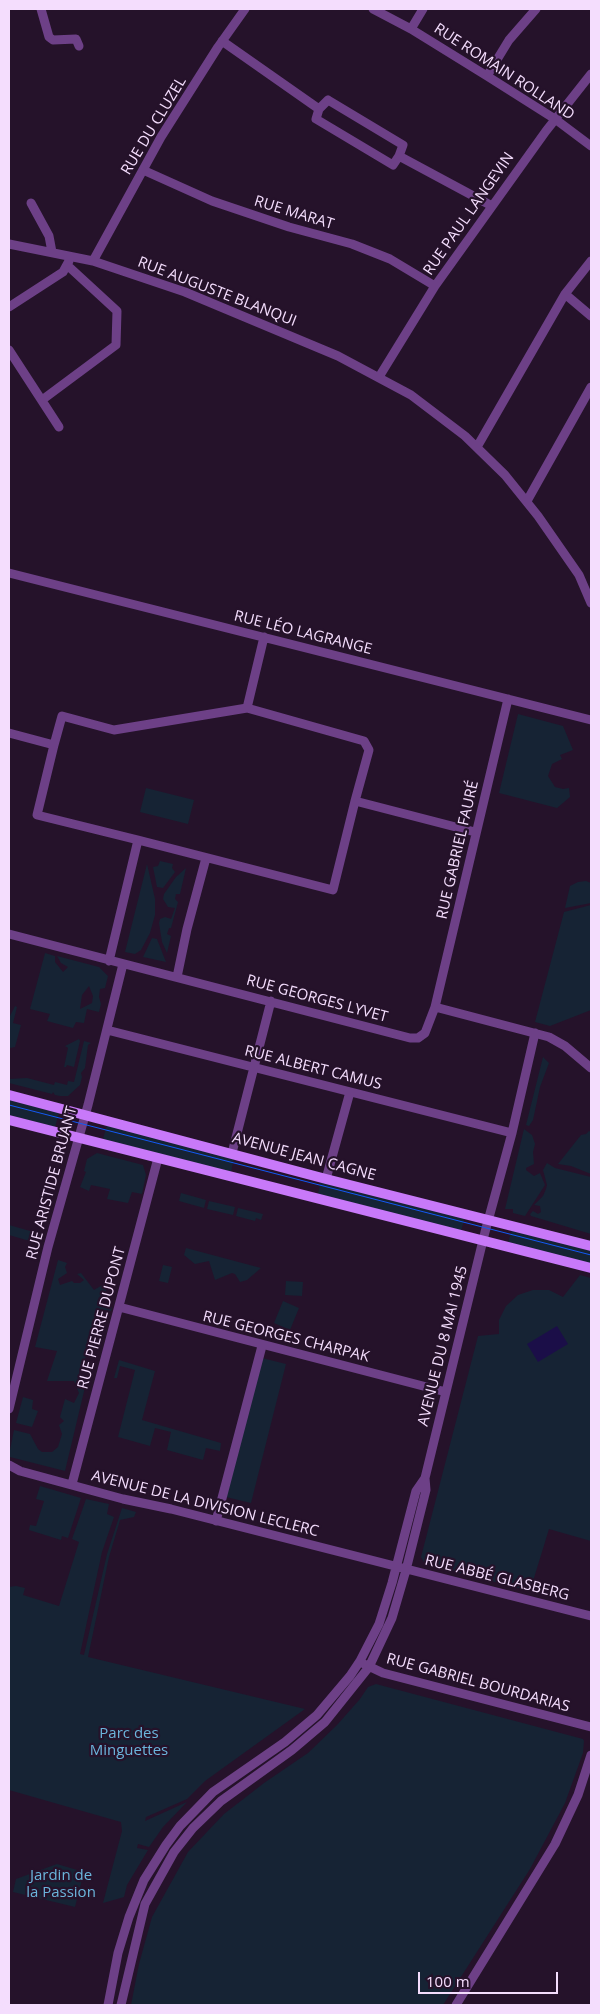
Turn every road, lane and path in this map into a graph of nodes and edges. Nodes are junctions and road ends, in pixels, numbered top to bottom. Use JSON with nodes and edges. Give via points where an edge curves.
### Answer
{"nodes":[{"id":1,"x":41,"y":9,"type":"edge"},
{"id":2,"x":245,"y":9,"type":"edge"},
{"id":3,"x":373,"y":9,"type":"edge"},
{"id":4,"x":423,"y":9,"type":"edge"},
{"id":5,"x":536,"y":9,"type":"edge"},
{"id":6,"x":411,"y":29,"type":"junction"},
{"id":7,"x":222,"y":41,"type":"junction"},
{"id":8,"x":79,"y":46,"type":"dead end"},
{"id":9,"x":591,"y":74,"type":"edge"},
{"id":10,"x":487,"y":76,"type":"junction"},
{"id":11,"x":320,"y":109,"type":"junction"},
{"id":12,"x":554,"y":119,"type":"junction"},
{"id":13,"x":591,"y":146,"type":"edge"},
{"id":14,"x":399,"y":156,"type":"junction"},
{"id":15,"x":143,"y":170,"type":"junction"},
{"id":16,"x":31,"y":203,"type":"dead end"},
{"id":17,"x":492,"y":206,"type":"junction"},
{"id":18,"x":9,"y":244,"type":"edge"},
{"id":19,"x":52,"y":252,"type":"junction"},
{"id":20,"x":69,"y":260,"type":"junction"},
{"id":21,"x":93,"y":261,"type":"junction"},
{"id":22,"x":591,"y":261,"type":"edge"},
{"id":23,"x":435,"y":286,"type":"junction"},
{"id":24,"x":565,"y":294,"type":"junction"},
{"id":25,"x":9,"y":307,"type":"edge"},
{"id":26,"x":591,"y":316,"type":"edge"},
{"id":27,"x":9,"y":350,"type":"edge"},
{"id":28,"x":379,"y":378,"type":"junction"},
{"id":29,"x":591,"y":387,"type":"edge"},
{"id":30,"x":42,"y":400,"type":"junction"},
{"id":31,"x":59,"y":427,"type":"dead end"},
{"id":32,"x":477,"y":447,"type":"junction"},
{"id":33,"x":527,"y":501,"type":"junction"},
{"id":34,"x":9,"y":573,"type":"edge"},
{"id":35,"x":591,"y":603,"type":"edge"},
{"id":36,"x":264,"y":637,"type":"junction"},
{"id":37,"x":508,"y":699,"type":"junction"},
{"id":38,"x":247,"y":708,"type":"junction"},
{"id":39,"x":591,"y":720,"type":"edge"},
{"id":40,"x":9,"y":734,"type":"edge"},
{"id":41,"x":54,"y":744,"type":"junction"},
{"id":42,"x":355,"y":801,"type":"junction"},
{"id":43,"x":475,"y":832,"type":"junction"},
{"id":44,"x":138,"y":840,"type":"junction"},
{"id":45,"x":206,"y":858,"type":"junction"},
{"id":46,"x":9,"y":934,"type":"edge"},
{"id":47,"x":109,"y":961,"type":"junction"},
{"id":48,"x":123,"y":964,"type":"junction"},
{"id":49,"x":177,"y":977,"type":"junction"},
{"id":50,"x":271,"y":1001,"type":"junction"},
{"id":51,"x":435,"y":1008,"type":"junction"},
{"id":52,"x":107,"y":1030,"type":"junction"},
{"id":53,"x":535,"y":1033,"type":"junction"},
{"id":54,"x":255,"y":1068,"type":"junction"},
{"id":55,"x":591,"y":1068,"type":"edge"},
{"id":56,"x":350,"y":1092,"type":"junction"},
{"id":57,"x":9,"y":1095,"type":"edge"},
{"id":58,"x":85,"y":1114,"type":"junction"},
{"id":59,"x":9,"y":1120,"type":"edge"},
{"id":60,"x":512,"y":1133,"type":"junction"},
{"id":61,"x":79,"y":1138,"type":"junction"},
{"id":62,"x":232,"y":1153,"type":"junction"},
{"id":63,"x":158,"y":1158,"type":"junction"},
{"id":64,"x":326,"y":1180,"type":"junction"},
{"id":65,"x":488,"y":1220,"type":"junction"},
{"id":66,"x":483,"y":1241,"type":"junction"},
{"id":67,"x":591,"y":1246,"type":"edge"},
{"id":68,"x":591,"y":1268,"type":"edge"},
{"id":69,"x":119,"y":1308,"type":"junction"},
{"id":70,"x":262,"y":1346,"type":"junction"},
{"id":71,"x":446,"y":1392,"type":"junction"},
{"id":72,"x":9,"y":1409,"type":"edge"},
{"id":73,"x":9,"y":1465,"type":"edge"},
{"id":74,"x":425,"y":1478,"type":"junction"},
{"id":75,"x":72,"y":1484,"type":"junction"},
{"id":76,"x":216,"y":1521,"type":"junction"},
{"id":77,"x":396,"y":1567,"type":"junction"},
{"id":78,"x":406,"y":1570,"type":"junction"},
{"id":79,"x":591,"y":1616,"type":"edge"},
{"id":80,"x":360,"y":1661,"type":"junction"},
{"id":81,"x":369,"y":1667,"type":"junction"},
{"id":82,"x":591,"y":1727,"type":"edge"},
{"id":83,"x":591,"y":1755,"type":"edge"},
{"id":84,"x":125,"y":1984,"type":"junction"},
{"id":85,"x":108,"y":2005,"type":"edge"},
{"id":86,"x":115,"y":2005,"type":"edge"},
{"id":87,"x":121,"y":2005,"type":"edge"},
{"id":88,"x":456,"y":2005,"type":"edge"}],
"edges":[{"from":1,"to":8,"type":"street","via":[[49,37],[53,40],[76,38]]},
{"from":2,"to":7,"type":"street","name":"RUE DU CLUZEL"},
{"from":3,"to":6,"type":"street","name":"RUE ROMAIN ROLLAND"},
{"from":4,"to":6,"type":"street"},
{"from":5,"to":10,"type":"street","via":[[509,40]]},
{"from":6,"to":10,"type":"street","name":"RUE ROMAIN ROLLAND"},
{"from":7,"to":11,"type":"street"},
{"from":7,"to":15,"type":"street","name":"RUE DU CLUZEL"},
{"from":9,"to":12,"type":"street","name":"RUE PAUL LANGEVIN"},
{"from":10,"to":12,"type":"street","name":"RUE ROMAIN ROLLAND"},
{"from":11,"to":14,"type":"street","via":[[328,100],[403,145]]},
{"from":11,"to":14,"type":"street","via":[[316,119],[393,165]]},
{"from":12,"to":13,"type":"street","name":"RUE ROMAIN ROLLAND"},
{"from":12,"to":17,"type":"street","name":"RUE PAUL LANGEVIN"},
{"from":14,"to":17,"type":"street"},
{"from":15,"to":21,"type":"street","name":"RUE DU CLUZEL"},
{"from":15,"to":23,"type":"street","name":"RUE MARAT","via":[[212,201],[390,259]]},
{"from":16,"to":19,"type":"street","via":[[49,236]]},
{"from":17,"to":23,"type":"street","name":"RUE PAUL LANGEVIN"},
{"from":18,"to":19,"type":"street","name":"RUE AUGUSTE BLANQUI"},
{"from":19,"to":20,"type":"street","name":"RUE AUGUSTE BLANQUI"},
{"from":20,"to":21,"type":"street","name":"RUE AUGUSTE BLANQUI"},
{"from":20,"to":25,"type":"street","via":[[63,272]]},
{"from":20,"to":30,"type":"street","via":[[117,311],[116,345]]},
{"from":21,"to":28,"type":"street","name":"RUE AUGUSTE BLANQUI","via":[[185,292],[338,356]]},
{"from":22,"to":24,"type":"street"},
{"from":23,"to":28,"type":"street","name":"RUE PAUL LANGEVIN"},
{"from":24,"to":26,"type":"street"},
{"from":24,"to":32,"type":"street"},
{"from":27,"to":30,"type":"street"},
{"from":28,"to":32,"type":"street","name":"RUE AUGUSTE BLANQUI","via":[[411,394]]},
{"from":29,"to":33,"type":"street"},
{"from":30,"to":31,"type":"street"},
{"from":32,"to":33,"type":"street","name":"RUE AUGUSTE BLANQUI"},
{"from":33,"to":35,"type":"street","name":"RUE AUGUSTE BLANQUI","via":[[579,576]]},
{"from":34,"to":36,"type":"street","name":"RUE LÉO LAGRANGE"},
{"from":36,"to":37,"type":"street","name":"RUE LÉO LAGRANGE"},
{"from":36,"to":38,"type":"street"},
{"from":37,"to":39,"type":"street","name":"RUE LÉO LAGRANGE"},
{"from":37,"to":43,"type":"street","name":"RUE GABRIEL FAURÉ"},
{"from":38,"to":41,"type":"street","via":[[114,730],[62,716]]},
{"from":38,"to":42,"type":"street","via":[[364,741],[368,750]]},
{"from":40,"to":41,"type":"street"},
{"from":41,"to":44,"type":"street","via":[[37,815]]},
{"from":42,"to":43,"type":"street"},
{"from":42,"to":45,"type":"street","via":[[333,890]]},
{"from":43,"to":51,"type":"street","name":"RUE GABRIEL FAURÉ"},
{"from":44,"to":45,"type":"street"},
{"from":44,"to":47,"type":"street"},
{"from":45,"to":49,"type":"street"},
{"from":46,"to":47,"type":"street","name":"RUE GEORGES LYVET"},
{"from":47,"to":48,"type":"street","name":"RUE GEORGES LYVET"},
{"from":48,"to":49,"type":"street","name":"RUE GEORGES LYVET"},
{"from":48,"to":52,"type":"street","name":"RUE ARISTIDE BRUANT"},
{"from":49,"to":50,"type":"street","name":"RUE GEORGES LYVET"},
{"from":50,"to":51,"type":"street","name":"RUE GEORGES LYVET","via":[[410,1038],[418,1038],[425,1033]]},
{"from":50,"to":54,"type":"street"},
{"from":51,"to":53,"type":"street"},
{"from":52,"to":54,"type":"street","name":"RUE ALBERT CAMUS"},
{"from":52,"to":58,"type":"street","name":"RUE ARISTIDE BRUANT"},
{"from":53,"to":55,"type":"street","via":[[565,1046]]},
{"from":53,"to":60,"type":"street","name":"AVENUE DU 8 MAI 1945"},
{"from":54,"to":56,"type":"street","name":"RUE ALBERT CAMUS"},
{"from":54,"to":62,"type":"street"},
{"from":56,"to":60,"type":"street","name":"RUE ALBERT CAMUS"},
{"from":56,"to":64,"type":"street"},
{"from":57,"to":58,"type":"street","name":"AVENUE JEAN CAGNE"},
{"from":58,"to":61,"type":"street","name":"RUE ARISTIDE BRUANT"},
{"from":58,"to":62,"type":"street","name":"AVENUE JEAN CAGNE"},
{"from":59,"to":61,"type":"street"},
{"from":60,"to":65,"type":"street","name":"AVENUE DU 8 MAI 1945"},
{"from":61,"to":63,"type":"street"},
{"from":61,"to":72,"type":"street","name":"RUE ARISTIDE BRUANT","via":[[48,1247]]},
{"from":62,"to":64,"type":"street","name":"AVENUE JEAN CAGNE"},
{"from":63,"to":66,"type":"street"},
{"from":63,"to":69,"type":"street","name":"RUE PIERRE DUPONT"},
{"from":64,"to":65,"type":"street","name":"AVENUE JEAN CAGNE"},
{"from":65,"to":66,"type":"street","name":"AVENUE DU 8 MAI 1945"},
{"from":65,"to":67,"type":"street","name":"AVENUE JEAN CAGNE"},
{"from":66,"to":68,"type":"street"},
{"from":66,"to":71,"type":"street","name":"AVENUE DU 8 MAI 1945"},
{"from":69,"to":70,"type":"street","name":"RUE GEORGES CHARPAK"},
{"from":69,"to":75,"type":"street","name":"RUE PIERRE DUPONT"},
{"from":70,"to":71,"type":"street","name":"RUE GEORGES CHARPAK"},
{"from":70,"to":76,"type":"street"},
{"from":71,"to":74,"type":"street","name":"AVENUE DU 8 MAI 1945"},
{"from":73,"to":75,"type":"street","name":"AVENUE DE LA DIVISION LECLERC","via":[[20,1471]]},
{"from":74,"to":77,"type":"street","name":"AVENUE DU 8 MAI 1945","via":[[416,1491]]},
{"from":74,"to":78,"type":"street","name":"AVENUE DU 8 MAI 1945","via":[[426,1490]]},
{"from":75,"to":76,"type":"street","name":"AVENUE DE LA DIVISION LECLERC"},
{"from":76,"to":77,"type":"street","name":"AVENUE DE LA DIVISION LECLERC"},
{"from":77,"to":78,"type":"street","name":"RUE ABBÉ GLASBERG"},
{"from":77,"to":80,"type":"street","name":"AVENUE DU 8 MAI 1945","via":[[379,1624]]},
{"from":78,"to":79,"type":"street","name":"RUE ABBÉ GLASBERG"},
{"from":78,"to":81,"type":"street","name":"AVENUE DU 8 MAI 1945","via":[[392,1618]]},
{"from":80,"to":81,"type":"street","name":"RUE GABRIEL BOURDARIAS"},
{"from":80,"to":85,"type":"street","name":"AVENUE DU 8 MAI 1945","via":[[316,1715],[285,1742],[213,1792],[166,1845],[144,1880],[129,1917]]},
{"from":81,"to":82,"type":"street","name":"RUE GABRIEL BOURDARIAS","via":[[442,1690]]},
{"from":81,"to":84,"type":"street","name":"AVENUE DU 8 MAI 1945","via":[[325,1722],[221,1801],[174,1852],[145,1904]]},
{"from":83,"to":88,"type":"street","via":[[578,1795],[555,1844]]},
{"from":84,"to":86,"type":"street","name":"AVENUE DU 8 MAI 1945"},
{"from":84,"to":87,"type":"street","name":"AVENUE DU 8 MAI 1945"}]}
